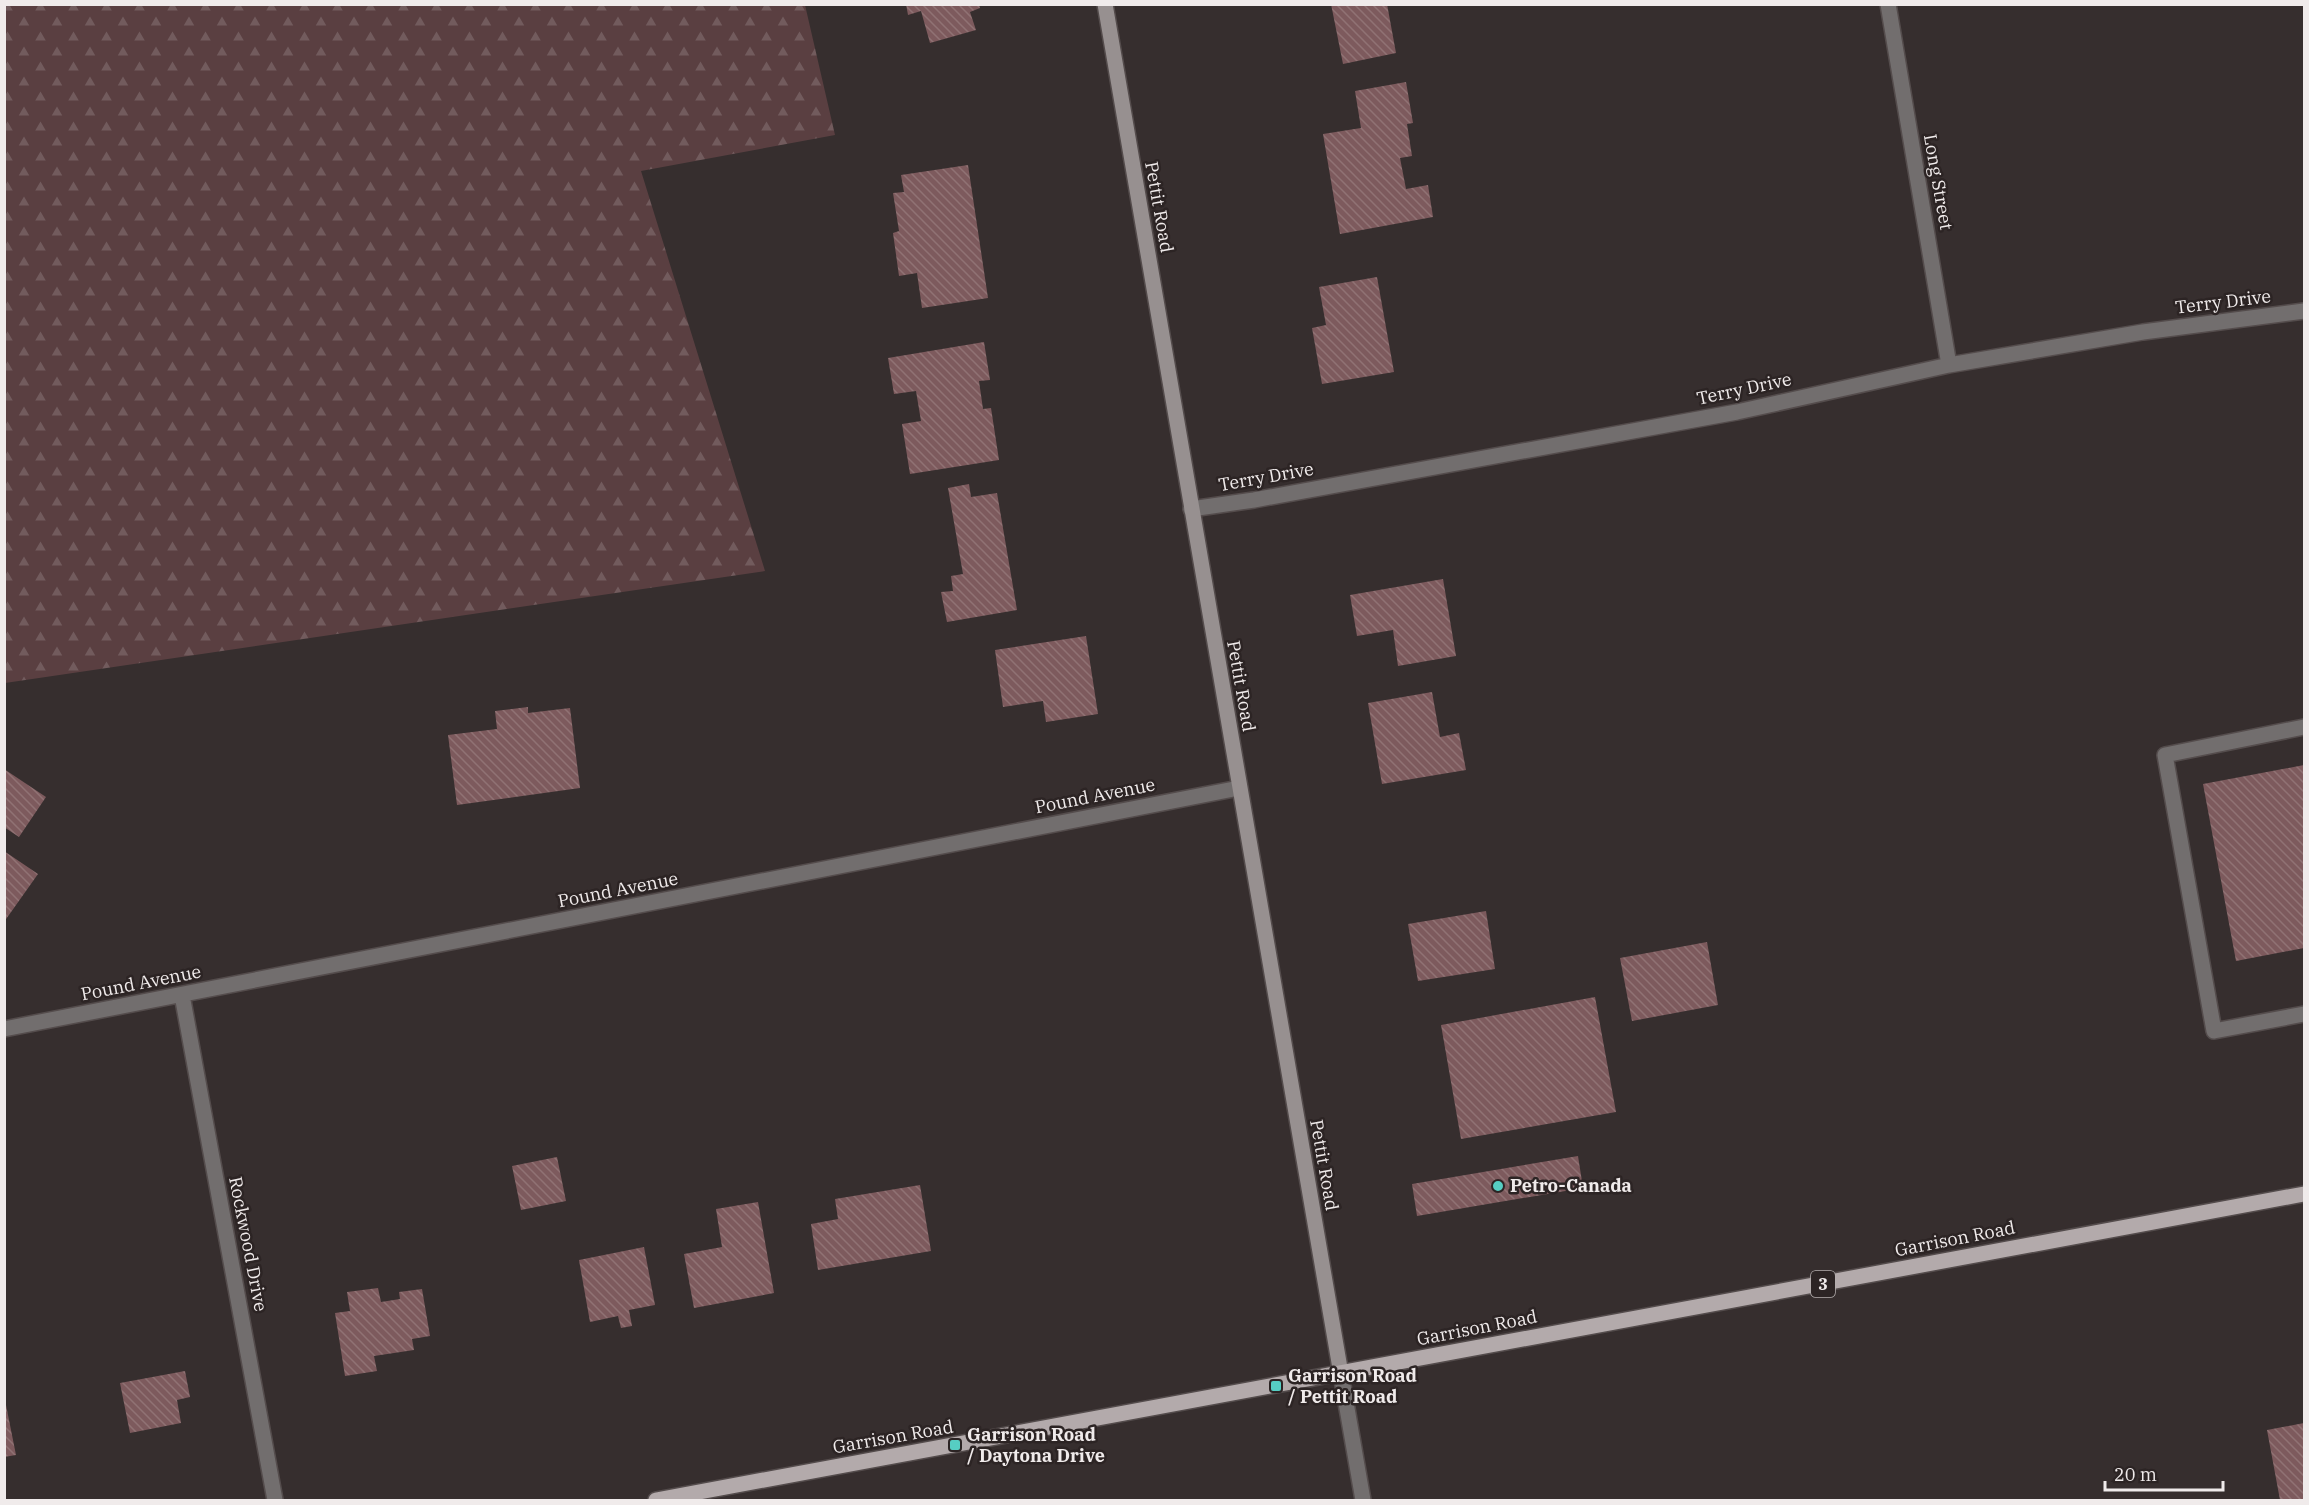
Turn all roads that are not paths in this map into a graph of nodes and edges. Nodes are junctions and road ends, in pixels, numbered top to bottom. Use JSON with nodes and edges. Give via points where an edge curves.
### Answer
{"nodes":[{"id":1,"x":1105,"y":4,"type":"edge"},
{"id":2,"x":1888,"y":4,"type":"edge"},
{"id":3,"x":2304,"y":311,"type":"edge"},
{"id":4,"x":1949,"y":365,"type":"junction"},
{"id":5,"x":1191,"y":509,"type":"junction"},
{"id":6,"x":2304,"y":727,"type":"edge"},
{"id":7,"x":1239,"y":788,"type":"junction"},
{"id":8,"x":182,"y":995,"type":"junction"},
{"id":9,"x":2304,"y":1014,"type":"edge"},
{"id":10,"x":4,"y":1029,"type":"edge"},
{"id":11,"x":2304,"y":1194,"type":"edge"},
{"id":12,"x":1341,"y":1374,"type":"junction"},
{"id":13,"x":275,"y":1500,"type":"edge"},
{"id":14,"x":656,"y":1500,"type":"edge"},
{"id":15,"x":1363,"y":1500,"type":"edge"}],
"edges":[{"from":1,"to":5,"type":"street","name":"Pettit Road"},
{"from":2,"to":4,"type":"street","name":"Long Street"},
{"from":3,"to":4,"type":"street","name":"Terry Drive","via":[[2143,332]]},
{"from":4,"to":5,"type":"street","name":"Terry Drive","via":[[1737,412]]},
{"from":5,"to":7,"type":"street","name":"Pettit Road"},
{"from":6,"to":9,"type":"street","via":[[2165,755],[2214,1031]]},
{"from":7,"to":8,"type":"street","name":"Pound Avenue"},
{"from":7,"to":12,"type":"street","name":"Pettit Road"},
{"from":8,"to":10,"type":"street","name":"Pound Avenue"},
{"from":8,"to":13,"type":"street","name":"Rockwood Drive"},
{"from":11,"to":12,"type":"main road","name":"Garrison Road","number":"3"},
{"from":12,"to":14,"type":"main road","name":"Garrison Road","number":"3"},
{"from":12,"to":15,"type":"street"}]}
